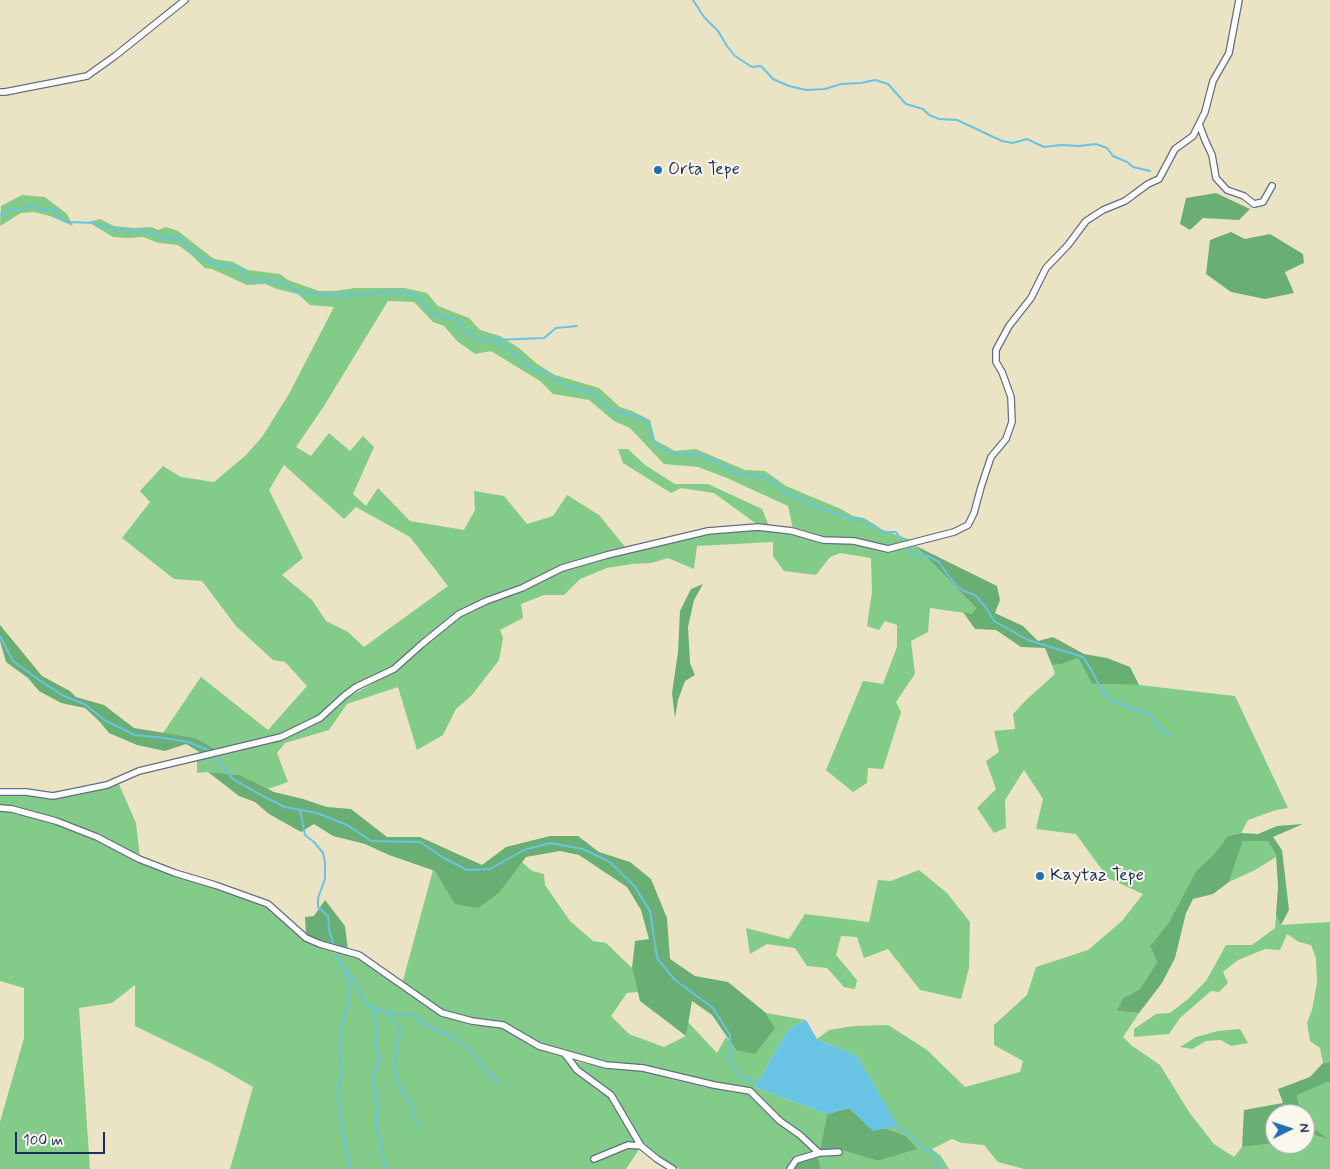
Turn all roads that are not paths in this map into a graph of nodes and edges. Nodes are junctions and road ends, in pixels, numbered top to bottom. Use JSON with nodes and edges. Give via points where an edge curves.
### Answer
{"nodes":[{"id":1,"x":185,"y":0,"type":"edge"},
{"id":2,"x":1239,"y":0,"type":"edge"},
{"id":3,"x":0,"y":92,"type":"edge"},
{"id":4,"x":1199,"y":124,"type":"junction"},
{"id":5,"x":1272,"y":186,"type":"dead end"},
{"id":6,"x":0,"y":792,"type":"edge"},
{"id":7,"x":0,"y":808,"type":"edge"},
{"id":8,"x":565,"y":1054,"type":"junction"},
{"id":9,"x":641,"y":1146,"type":"junction"},
{"id":10,"x":819,"y":1152,"type":"junction"},
{"id":11,"x":838,"y":1152,"type":"dead end"},
{"id":12,"x":594,"y":1159,"type":"dead end"},
{"id":13,"x":673,"y":1169,"type":"edge"},
{"id":14,"x":790,"y":1169,"type":"edge"}],
"edges":[{"from":1,"to":3,"type":"street","via":[[87,76]]},
{"from":2,"to":4,"type":"street","via":[[1229,53],[1213,81]]},
{"from":4,"to":5,"type":"street","via":[[1212,154],[1216,178],[1227,190],[1254,204],[1263,202]]},
{"from":4,"to":6,"type":"street","via":[[1193,136],[1175,149],[1159,179],[1086,221],[1046,268],[1031,298],[1008,326],[996,350],[996,362],[1012,397],[1012,422],[1006,439],[991,457],[974,513],[968,524],[954,532],[888,549],[854,540],[823,540],[792,531],[758,527],[708,531],[607,555],[562,568],[459,614],[394,669],[356,687],[320,718],[281,736],[139,771],[107,785],[53,796]]},
{"from":7,"to":8,"type":"street","via":[[56,821],[97,837],[139,859],[268,904],[306,938],[359,955],[442,1012],[472,1021],[504,1025],[539,1046]]},
{"from":8,"to":9,"type":"street","via":[[577,1070],[611,1095]]},
{"from":8,"to":10,"type":"street","via":[[606,1065],[643,1068],[750,1091],[780,1121]]},
{"from":9,"to":12,"type":"street","via":[[628,1145]]},
{"from":9,"to":13,"type":"street"},
{"from":10,"to":11,"type":"street"},
{"from":10,"to":14,"type":"street","via":[[796,1160]]}]}
